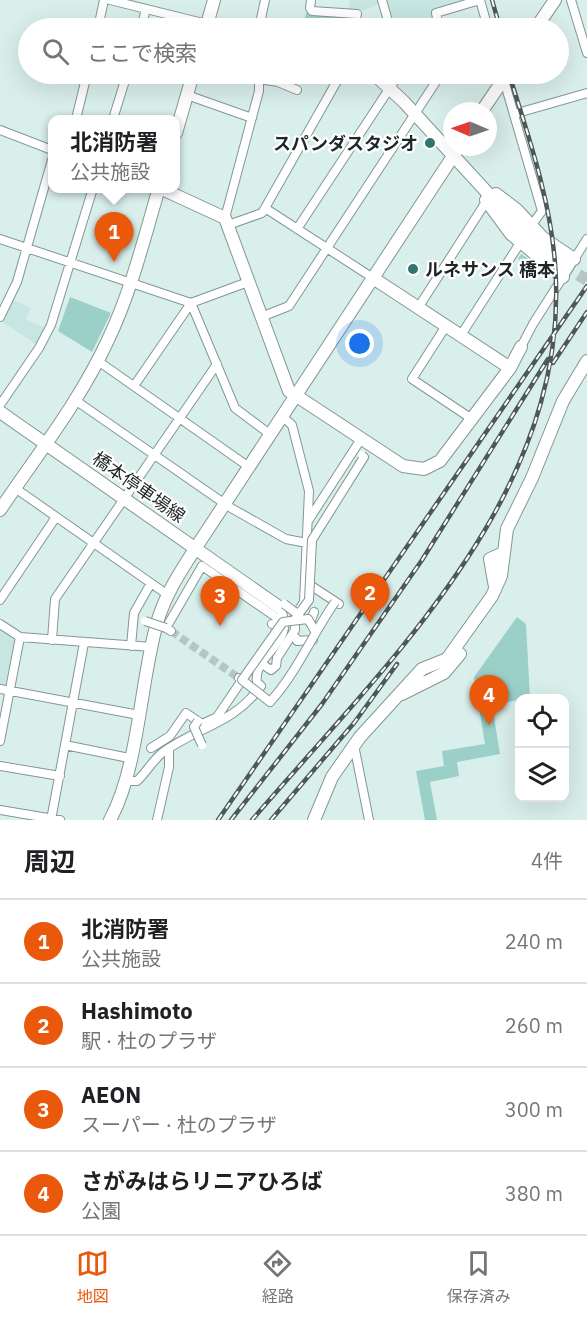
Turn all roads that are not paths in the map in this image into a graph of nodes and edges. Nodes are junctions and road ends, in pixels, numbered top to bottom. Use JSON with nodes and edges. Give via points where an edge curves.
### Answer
{"nodes":[{"id":1,"x":104,"y":0,"type":"edge"},
{"id":2,"x":110,"y":0,"type":"edge"},
{"id":3,"x":214,"y":0,"type":"edge"},
{"id":4,"x":265,"y":0,"type":"edge"},
{"id":5,"x":311,"y":0,"type":"edge"},
{"id":6,"x":382,"y":0,"type":"edge"},
{"id":7,"x":480,"y":0,"type":"edge"},
{"id":8,"x":555,"y":0,"type":"edge"},
{"id":9,"x":571,"y":0,"type":"edge"},
{"id":10,"x":146,"y":9,"type":"junction"},
{"id":11,"x":100,"y":18,"type":"edge"},
{"id":12,"x":144,"y":18,"type":"edge"},
{"id":13,"x":178,"y":18,"type":"edge"},
{"id":14,"x":209,"y":18,"type":"edge"},
{"id":15,"x":261,"y":18,"type":"edge"},
{"id":16,"x":356,"y":18,"type":"edge"},
{"id":17,"x":387,"y":18,"type":"edge"},
{"id":18,"x":437,"y":18,"type":"edge"},
{"id":19,"x":485,"y":18,"type":"edge"},
{"id":20,"x":543,"y":18,"type":"edge"},
{"id":21,"x":587,"y":53,"type":"edge"},
{"id":22,"x":85,"y":84,"type":"edge"},
{"id":23,"x":124,"y":84,"type":"edge"},
{"id":24,"x":190,"y":84,"type":"edge"},
{"id":25,"x":259,"y":84,"type":"edge"},
{"id":26,"x":283,"y":84,"type":"edge"},
{"id":27,"x":335,"y":84,"type":"edge"},
{"id":28,"x":385,"y":84,"type":"edge"},
{"id":29,"x":393,"y":84,"type":"edge"},
{"id":30,"x":434,"y":84,"type":"edge"},
{"id":31,"x":498,"y":84,"type":"edge"},
{"id":32,"x":506,"y":84,"type":"edge"},
{"id":33,"x":390,"y":88,"type":"junction"},
{"id":34,"x":297,"y":90,"type":"dead end"},
{"id":35,"x":587,"y":93,"type":"edge"},
{"id":36,"x":187,"y":95,"type":"junction"},
{"id":37,"x":488,"y":102,"type":"edge"},
{"id":38,"x":415,"y":114,"type":"junction"},
{"id":39,"x":514,"y":114,"type":"junction"},
{"id":40,"x":77,"y":115,"type":"edge"},
{"id":41,"x":115,"y":115,"type":"edge"},
{"id":42,"x":252,"y":118,"type":"junction"},
{"id":43,"x":180,"y":119,"type":"edge"},
{"id":44,"x":0,"y":130,"type":"edge"},
{"id":45,"x":443,"y":139,"type":"edge"},
{"id":46,"x":48,"y":148,"type":"edge"},
{"id":47,"x":454,"y":156,"type":"edge"},
{"id":48,"x":460,"y":156,"type":"edge"},
{"id":49,"x":48,"y":174,"type":"edge"},
{"id":50,"x":92,"y":193,"type":"edge"},
{"id":51,"x":159,"y":193,"type":"edge"},
{"id":52,"x":168,"y":193,"type":"edge"},
{"id":53,"x":485,"y":195,"type":"junction"},
{"id":54,"x":265,"y":208,"type":"junction"},
{"id":55,"x":226,"y":221,"type":"junction"},
{"id":56,"x":531,"y":226,"type":"junction"},
{"id":57,"x":297,"y":229,"type":"junction"},
{"id":58,"x":0,"y":239,"type":"edge"},
{"id":59,"x":587,"y":239,"type":"edge"},
{"id":60,"x":520,"y":243,"type":"junction"},
{"id":61,"x":27,"y":247,"type":"junction"},
{"id":62,"x":327,"y":248,"type":"junction"},
{"id":63,"x":70,"y":262,"type":"junction"},
{"id":64,"x":567,"y":267,"type":"junction"},
{"id":65,"x":373,"y":278,"type":"junction"},
{"id":66,"x":248,"y":282,"type":"junction"},
{"id":67,"x":131,"y":283,"type":"junction"},
{"id":68,"x":192,"y":303,"type":"junction"},
{"id":69,"x":418,"y":308,"type":"junction"},
{"id":70,"x":0,"y":317,"type":"edge"},
{"id":71,"x":261,"y":317,"type":"junction"},
{"id":72,"x":446,"y":326,"type":"junction"},
{"id":73,"x":460,"y":335,"type":"junction"},
{"id":74,"x":521,"y":347,"type":"joint"},
{"id":75,"x":98,"y":361,"type":"junction"},
{"id":76,"x":587,"y":361,"type":"edge"},
{"id":77,"x":217,"y":364,"type":"junction"},
{"id":78,"x":510,"y":368,"type":"junction"},
{"id":79,"x":134,"y":386,"type":"junction"},
{"id":80,"x":296,"y":396,"type":"junction"},
{"id":81,"x":75,"y":400,"type":"junction"},
{"id":82,"x":0,"y":405,"type":"edge"},
{"id":83,"x":0,"y":412,"type":"edge"},
{"id":84,"x":283,"y":417,"type":"junction"},
{"id":85,"x":179,"y":419,"type":"junction"},
{"id":86,"x":471,"y":419,"type":"junction"},
{"id":87,"x":271,"y":435,"type":"junction"},
{"id":88,"x":361,"y":439,"type":"junction"},
{"id":89,"x":46,"y":444,"type":"junction"},
{"id":90,"x":154,"y":455,"type":"junction"},
{"id":91,"x":362,"y":455,"type":"dead end"},
{"id":92,"x":249,"y":467,"type":"junction"},
{"id":93,"x":15,"y":488,"type":"junction"},
{"id":94,"x":124,"y":498,"type":"junction"},
{"id":95,"x":225,"y":504,"type":"junction"},
{"id":96,"x":0,"y":510,"type":"edge"},
{"id":97,"x":56,"y":516,"type":"junction"},
{"id":98,"x":308,"y":521,"type":"junction"},
{"id":99,"x":93,"y":542,"type":"junction"},
{"id":100,"x":306,"y":543,"type":"junction"},
{"id":101,"x":195,"y":549,"type":"junction"},
{"id":102,"x":503,"y":553,"type":"junction"},
{"id":103,"x":151,"y":583,"type":"junction"},
{"id":104,"x":310,"y":585,"type":"junction"},
{"id":105,"x":168,"y":595,"type":"junction"},
{"id":106,"x":322,"y":595,"type":"junction"},
{"id":107,"x":0,"y":600,"type":"edge"},
{"id":108,"x":309,"y":600,"type":"junction"},
{"id":109,"x":278,"y":615,"type":"junction"},
{"id":110,"x":296,"y":617,"type":"junction"},
{"id":111,"x":146,"y":623,"type":"dead end"},
{"id":112,"x":0,"y":624,"type":"edge"},
{"id":113,"x":314,"y":636,"type":"junction"},
{"id":114,"x":20,"y":637,"type":"junction"},
{"id":115,"x":296,"y":638,"type":"dead end"},
{"id":116,"x":52,"y":640,"type":"junction"},
{"id":117,"x":84,"y":643,"type":"junction"},
{"id":118,"x":131,"y":646,"type":"junction"},
{"id":119,"x":152,"y":647,"type":"junction"},
{"id":120,"x":262,"y":664,"type":"junction"},
{"id":121,"x":422,"y":669,"type":"junction"},
{"id":122,"x":438,"y":677,"type":"junction"},
{"id":123,"x":241,"y":679,"type":"junction"},
{"id":124,"x":0,"y":689,"type":"edge"},
{"id":125,"x":10,"y":691,"type":"junction"},
{"id":126,"x":391,"y":702,"type":"junction"},
{"id":127,"x":73,"y":703,"type":"junction"},
{"id":128,"x":139,"y":715,"type":"junction"},
{"id":129,"x":198,"y":721,"type":"junction"},
{"id":130,"x":0,"y":741,"type":"edge"},
{"id":131,"x":65,"y":745,"type":"junction"},
{"id":132,"x":202,"y":745,"type":"dead end"},
{"id":133,"x":354,"y":745,"type":"junction"},
{"id":134,"x":151,"y":748,"type":"dead end"},
{"id":135,"x":170,"y":749,"type":"junction"},
{"id":136,"x":129,"y":758,"type":"junction"},
{"id":137,"x":0,"y":766,"type":"edge"},
{"id":138,"x":60,"y":776,"type":"junction"},
{"id":139,"x":124,"y":781,"type":"junction"},
{"id":140,"x":0,"y":810,"type":"edge"},
{"id":141,"x":54,"y":820,"type":"edge"},
{"id":142,"x":110,"y":820,"type":"edge"},
{"id":143,"x":157,"y":820,"type":"edge"},
{"id":144,"x":314,"y":820,"type":"edge"},
{"id":145,"x":369,"y":820,"type":"edge"}],
"edges":[{"from":1,"to":11,"type":"street"},
{"from":2,"to":10,"type":"street"},
{"from":3,"to":14,"type":"street"},
{"from":4,"to":15,"type":"street"},
{"from":5,"to":16,"type":"street","via":[[312,11],[357,14]]},
{"from":6,"to":17,"type":"street"},
{"from":7,"to":18,"type":"street","via":[[436,13]]},
{"from":7,"to":19,"type":"street"},
{"from":8,"to":20,"type":"street"},
{"from":9,"to":21,"type":"street"},
{"from":10,"to":12,"type":"street"},
{"from":10,"to":13,"type":"street"},
{"from":22,"to":40,"type":"street"},
{"from":23,"to":41,"type":"street"},
{"from":24,"to":36,"type":"street"},
{"from":25,"to":42,"type":"street"},
{"from":26,"to":34,"type":"street"},
{"from":27,"to":54,"type":"street"},
{"from":28,"to":33,"type":"street"},
{"from":29,"to":33,"type":"street"},
{"from":30,"to":38,"type":"street"},
{"from":31,"to":37,"type":"street"},
{"from":32,"to":39,"type":"street"},
{"from":33,"to":38,"type":"street"},
{"from":33,"to":57,"type":"street"},
{"from":35,"to":39,"type":"street"},
{"from":36,"to":42,"type":"street"},
{"from":36,"to":43,"type":"street"},
{"from":38,"to":45,"type":"street"},
{"from":38,"to":62,"type":"street"},
{"from":39,"to":56,"type":"street","via":[[542,211]]},
{"from":42,"to":55,"type":"street"},
{"from":44,"to":46,"type":"street"},
{"from":47,"to":65,"type":"street"},
{"from":48,"to":53,"type":"street"},
{"from":49,"to":61,"type":"street"},
{"from":50,"to":63,"type":"street"},
{"from":51,"to":67,"type":"street"},
{"from":52,"to":55,"type":"street"},
{"from":53,"to":56,"type":"street","via":[[498,195]]},
{"from":53,"to":60,"type":"street","via":[[502,225]]},
{"from":53,"to":64,"type":"street","via":[[528,237]]},
{"from":53,"to":69,"type":"street"},
{"from":54,"to":55,"type":"street","via":[[262,213]]},
{"from":54,"to":57,"type":"street"},
{"from":55,"to":66,"type":"street"},
{"from":56,"to":64,"type":"street"},
{"from":57,"to":62,"type":"street"},
{"from":58,"to":61,"type":"street"},
{"from":59,"to":64,"type":"street"},
{"from":60,"to":64,"type":"street"},
{"from":60,"to":73,"type":"street"},
{"from":61,"to":63,"type":"street"},
{"from":61,"to":70,"type":"street","via":[[12,296]]},
{"from":62,"to":65,"type":"street"},
{"from":62,"to":71,"type":"street","via":[[290,306]]},
{"from":63,"to":67,"type":"street"},
{"from":63,"to":82,"type":"street","via":[[45,336]]},
{"from":64,"to":74,"type":"street"},
{"from":65,"to":69,"type":"street"},
{"from":65,"to":80,"type":"street"},
{"from":66,"to":68,"type":"street"},
{"from":66,"to":71,"type":"street"},
{"from":67,"to":68,"type":"street"},
{"from":67,"to":75,"type":"street"},
{"from":68,"to":77,"type":"street"},
{"from":68,"to":79,"type":"street"},
{"from":69,"to":72,"type":"street"},
{"from":71,"to":80,"type":"street","via":[[285,384]]},
{"from":72,"to":73,"type":"street"},
{"from":72,"to":86,"type":"street","via":[[412,379]]},
{"from":73,"to":78,"type":"street"},
{"from":74,"to":78,"type":"street"},
{"from":75,"to":79,"type":"street"},
{"from":75,"to":81,"type":"street"},
{"from":76,"to":102,"type":"street","via":[[563,401],[507,529]]},
{"from":77,"to":85,"type":"street"},
{"from":77,"to":87,"type":"street","via":[[235,408]]},
{"from":78,"to":86,"type":"street"},
{"from":79,"to":85,"type":"street"},
{"from":80,"to":84,"type":"street"},
{"from":80,"to":88,"type":"street"},
{"from":81,"to":89,"type":"street"},
{"from":81,"to":90,"type":"street"},
{"from":83,"to":89,"type":"street","name":"橋本停車場線"},
{"from":84,"to":87,"type":"street"},
{"from":84,"to":98,"type":"street","via":[[292,425],[307,483]]},
{"from":85,"to":90,"type":"street"},
{"from":85,"to":92,"type":"street"},
{"from":86,"to":88,"type":"street","via":[[440,460],[424,469],[403,466]]},
{"from":87,"to":92,"type":"street"},
{"from":88,"to":98,"type":"street"},
{"from":89,"to":93,"type":"street"},
{"from":89,"to":94,"type":"street","name":"橋本停車場線"},
{"from":90,"to":94,"type":"street"},
{"from":90,"to":95,"type":"street"},
{"from":91,"to":104,"type":"street","bridge":true,"via":[[312,540]]},
{"from":92,"to":95,"type":"street"},
{"from":93,"to":96,"type":"street"},
{"from":93,"to":97,"type":"street"},
{"from":94,"to":99,"type":"street"},
{"from":94,"to":101,"type":"street","name":"橋本停車場線"},
{"from":95,"to":100,"type":"street","via":[[286,539]]},
{"from":95,"to":101,"type":"street"},
{"from":97,"to":99,"type":"street"},
{"from":97,"to":107,"type":"street"},
{"from":98,"to":100,"type":"street"},
{"from":99,"to":103,"type":"street"},
{"from":99,"to":116,"type":"street","via":[[56,599]]},
{"from":100,"to":110,"type":"street","via":[[303,604]]},
{"from":101,"to":105,"type":"street"},
{"from":101,"to":109,"type":"street","name":"橋本停車場線"},
{"from":102,"to":121,"type":"street","via":[[501,576],[494,592],[447,659]]},
{"from":102,"to":122,"type":"street","via":[[506,575],[502,593],[454,662]]},
{"from":103,"to":105,"type":"street"},
{"from":103,"to":118,"type":"street","via":[[134,612]]},
{"from":104,"to":106,"type":"street"},
{"from":104,"to":108,"type":"street","bridge":true},
{"from":105,"to":119,"type":"street"},
{"from":106,"to":108,"type":"street"},
{"from":106,"to":113,"type":"street","bridge":true,"via":[[337,603]]},
{"from":108,"to":110,"type":"street","bridge":true},
{"from":109,"to":110,"type":"street","bridge":true},
{"from":109,"to":110,"type":"street","bridge":true},
{"from":109,"to":111,"type":"street","bridge":true,"via":[[202,566],[168,629]]},
{"from":109,"to":120,"type":"street","via":[[284,618],[284,631]]},
{"from":109,"to":123,"type":"street","bridge":true,"via":[[271,635]]},
{"from":110,"to":113,"type":"street","bridge":true,"via":[[312,616]]},
{"from":110,"to":120,"type":"street","via":[[295,630],[276,666],[271,670]]},
{"from":112,"to":114,"type":"street"},
{"from":113,"to":115,"type":"street","via":[[297,641]]},
{"from":113,"to":123,"type":"street","bridge":true,"via":[[284,688],[270,702]]},
{"from":114,"to":116,"type":"street"},
{"from":114,"to":125,"type":"street"},
{"from":116,"to":117,"type":"street"},
{"from":117,"to":118,"type":"street"},
{"from":117,"to":127,"type":"street"},
{"from":118,"to":119,"type":"street"},
{"from":119,"to":128,"type":"street"},
{"from":120,"to":135,"type":"street","via":[[256,677],[261,686],[242,709]]},
{"from":121,"to":122,"type":"street","via":[[428,676]]},
{"from":121,"to":126,"type":"street"},
{"from":122,"to":126,"type":"street"},
{"from":123,"to":129,"type":"street","via":[[237,692],[217,717],[202,724]]},
{"from":124,"to":125,"type":"street"},
{"from":125,"to":127,"type":"street"},
{"from":125,"to":130,"type":"street"},
{"from":126,"to":133,"type":"street"},
{"from":127,"to":128,"type":"street"},
{"from":127,"to":131,"type":"street"},
{"from":128,"to":136,"type":"street"},
{"from":129,"to":132,"type":"street","bridge":true,"via":[[194,728]]},
{"from":129,"to":134,"type":"street","via":[[186,713],[170,736]]},
{"from":131,"to":136,"type":"street"},
{"from":131,"to":138,"type":"street"},
{"from":133,"to":144,"type":"street","via":[[332,777]]},
{"from":133,"to":145,"type":"street"},
{"from":135,"to":139,"type":"street","via":[[137,781]]},
{"from":135,"to":143,"type":"street"},
{"from":136,"to":139,"type":"street"},
{"from":137,"to":138,"type":"street"},
{"from":138,"to":141,"type":"street"},
{"from":139,"to":142,"type":"street"},
{"from":140,"to":141,"type":"street"}]}
